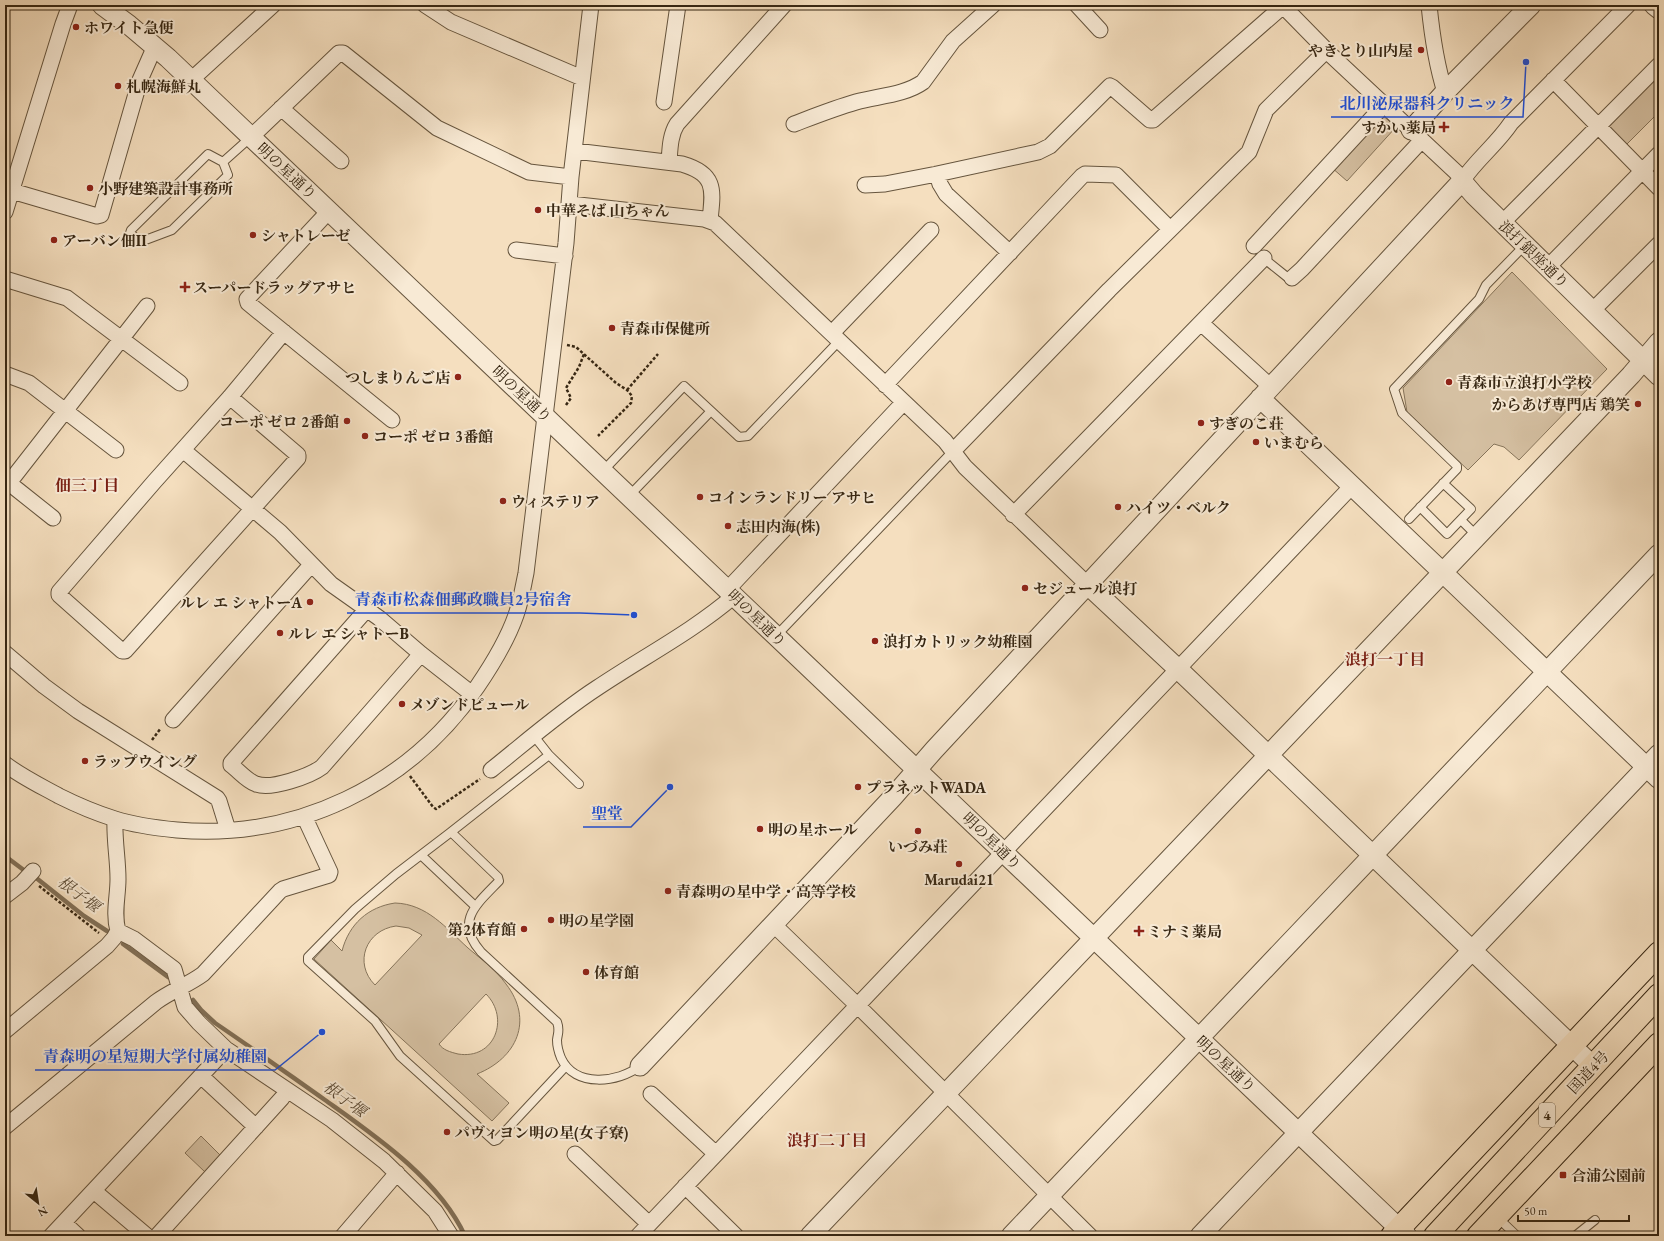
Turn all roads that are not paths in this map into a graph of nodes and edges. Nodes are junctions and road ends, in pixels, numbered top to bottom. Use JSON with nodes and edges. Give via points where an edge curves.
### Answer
{"nodes":[{"id":1,"x":70,"y":5,"type":"edge"},
{"id":2,"x":102,"y":5,"type":"edge"},
{"id":3,"x":273,"y":5,"type":"edge"},
{"id":4,"x":425,"y":5,"type":"edge"},
{"id":5,"x":591,"y":5,"type":"edge"},
{"id":6,"x":678,"y":5,"type":"edge"},
{"id":7,"x":784,"y":5,"type":"edge"},
{"id":8,"x":993,"y":5,"type":"edge"},
{"id":9,"x":1077,"y":5,"type":"edge"},
{"id":10,"x":1429,"y":5,"type":"edge"},
{"id":11,"x":1531,"y":5,"type":"edge"},
{"id":12,"x":1628,"y":5,"type":"edge"},
{"id":13,"x":1654,"y":5,"type":"edge"},
{"id":14,"x":1283,"y":6,"type":"edge"},
{"id":15,"x":1659,"y":9,"type":"edge"},
{"id":16,"x":1100,"y":30,"type":"dead end"},
{"id":17,"x":155,"y":46,"type":"junction"},
{"id":18,"x":1327,"y":50,"type":"junction"},
{"id":19,"x":1659,"y":65,"type":"edge"},
{"id":20,"x":582,"y":78,"type":"junction"},
{"id":21,"x":191,"y":80,"type":"junction"},
{"id":22,"x":1553,"y":80,"type":"junction"},
{"id":23,"x":1445,"y":92,"type":"junction"},
{"id":24,"x":664,"y":102,"type":"dead end"},
{"id":25,"x":1384,"y":105,"type":"junction"},
{"id":26,"x":281,"y":108,"type":"junction"},
{"id":27,"x":794,"y":124,"type":"dead end"},
{"id":28,"x":1598,"y":126,"type":"junction"},
{"id":29,"x":1416,"y":135,"type":"junction"},
{"id":30,"x":251,"y":137,"type":"junction"},
{"id":31,"x":575,"y":151,"type":"junction"},
{"id":32,"x":1659,"y":154,"type":"edge"},
{"id":33,"x":341,"y":160,"type":"dead end"},
{"id":34,"x":223,"y":162,"type":"junction"},
{"id":35,"x":668,"y":162,"type":"junction"},
{"id":36,"x":1642,"y":171,"type":"junction"},
{"id":37,"x":937,"y":174,"type":"junction"},
{"id":38,"x":572,"y":177,"type":"junction"},
{"id":39,"x":1462,"y":181,"type":"junction"},
{"id":40,"x":865,"y":185,"type":"dead end"},
{"id":41,"x":1659,"y":188,"type":"edge"},
{"id":42,"x":8,"y":190,"type":"edge"},
{"id":43,"x":570,"y":204,"type":"junction"},
{"id":44,"x":329,"y":211,"type":"junction"},
{"id":45,"x":5,"y":212,"type":"edge"},
{"id":46,"x":710,"y":220,"type":"junction"},
{"id":47,"x":1502,"y":223,"type":"junction"},
{"id":48,"x":1170,"y":229,"type":"junction"},
{"id":49,"x":931,"y":230,"type":"dead end"},
{"id":50,"x":1659,"y":244,"type":"edge"},
{"id":51,"x":1525,"y":245,"type":"junction"},
{"id":52,"x":1254,"y":246,"type":"joint"},
{"id":53,"x":516,"y":250,"type":"dead end"},
{"id":54,"x":1010,"y":253,"type":"junction"},
{"id":55,"x":565,"y":256,"type":"junction"},
{"id":56,"x":1264,"y":258,"type":"junction"},
{"id":57,"x":1548,"y":267,"type":"junction"},
{"id":58,"x":1292,"y":278,"type":"joint"},
{"id":59,"x":5,"y":279,"type":"edge"},
{"id":60,"x":147,"y":306,"type":"dead end"},
{"id":61,"x":1592,"y":311,"type":"junction"},
{"id":62,"x":1201,"y":323,"type":"junction"},
{"id":63,"x":284,"y":332,"type":"junction"},
{"id":64,"x":836,"y":337,"type":"junction"},
{"id":65,"x":121,"y":339,"type":"junction"},
{"id":66,"x":1659,"y":342,"type":"edge"},
{"id":67,"x":1643,"y":361,"type":"junction"},
{"id":68,"x":5,"y":374,"type":"edge"},
{"id":69,"x":1659,"y":376,"type":"edge"},
{"id":70,"x":180,"y":383,"type":"dead end"},
{"id":71,"x":885,"y":385,"type":"junction"},
{"id":72,"x":1265,"y":392,"type":"junction"},
{"id":73,"x":230,"y":397,"type":"junction"},
{"id":74,"x":904,"y":402,"type":"junction"},
{"id":75,"x":711,"y":410,"type":"junction"},
{"id":76,"x":65,"y":411,"type":"junction"},
{"id":77,"x":546,"y":416,"type":"junction"},
{"id":78,"x":392,"y":420,"type":"dead end"},
{"id":79,"x":116,"y":450,"type":"dead end"},
{"id":80,"x":183,"y":450,"type":"junction"},
{"id":81,"x":953,"y":451,"type":"junction"},
{"id":82,"x":603,"y":471,"type":"junction"},
{"id":83,"x":1443,"y":483,"type":"junction"},
{"id":84,"x":7,"y":485,"type":"edge"},
{"id":85,"x":1352,"y":486,"type":"junction"},
{"id":86,"x":629,"y":496,"type":"junction"},
{"id":87,"x":1420,"y":507,"type":"junction"},
{"id":88,"x":253,"y":509,"type":"junction"},
{"id":89,"x":1013,"y":515,"type":"junction"},
{"id":90,"x":53,"y":518,"type":"dead end"},
{"id":91,"x":1409,"y":519,"type":"dead end"},
{"id":92,"x":1461,"y":520,"type":"junction"},
{"id":93,"x":1478,"y":536,"type":"junction"},
{"id":94,"x":1659,"y":554,"type":"edge"},
{"id":95,"x":311,"y":565,"type":"junction"},
{"id":96,"x":1443,"y":573,"type":"junction"},
{"id":97,"x":1088,"y":585,"type":"junction"},
{"id":98,"x":731,"y":593,"type":"junction"},
{"id":99,"x":367,"y":609,"type":"junction"},
{"id":100,"x":776,"y":636,"type":"junction"},
{"id":101,"x":5,"y":652,"type":"edge"},
{"id":102,"x":421,"y":654,"type":"junction"},
{"id":103,"x":1178,"y":669,"type":"junction"},
{"id":104,"x":1547,"y":672,"type":"junction"},
{"id":105,"x":472,"y":694,"type":"junction"},
{"id":106,"x":173,"y":720,"type":"road end"},
{"id":107,"x":534,"y":736,"type":"junction"},
{"id":108,"x":549,"y":755,"type":"junction"},
{"id":109,"x":1268,"y":756,"type":"junction"},
{"id":110,"x":5,"y":764,"type":"edge"},
{"id":111,"x":1655,"y":766,"type":"edge"},
{"id":112,"x":917,"y":769,"type":"junction"},
{"id":113,"x":491,"y":770,"type":"road end"},
{"id":114,"x":579,"y":784,"type":"dead end"},
{"id":115,"x":304,"y":816,"type":"junction"},
{"id":116,"x":115,"y":819,"type":"junction"},
{"id":117,"x":228,"y":830,"type":"junction"},
{"id":118,"x":451,"y":832,"type":"junction"},
{"id":119,"x":1003,"y":852,"type":"junction"},
{"id":120,"x":421,"y":855,"type":"junction"},
{"id":121,"x":1372,"y":856,"type":"junction"},
{"id":122,"x":30,"y":875,"type":"road end"},
{"id":123,"x":5,"y":896,"type":"edge"},
{"id":124,"x":475,"y":906,"type":"junction"},
{"id":125,"x":774,"y":925,"type":"junction"},
{"id":126,"x":114,"y":936,"type":"junction"},
{"id":127,"x":1093,"y":938,"type":"junction"},
{"id":128,"x":1472,"y":951,"type":"junction"},
{"id":129,"x":1659,"y":953,"type":"edge"},
{"id":130,"x":180,"y":989,"type":"junction"},
{"id":131,"x":1659,"y":995,"type":"edge"},
{"id":132,"x":858,"y":1006,"type":"junction"},
{"id":133,"x":5,"y":1031,"type":"edge"},
{"id":134,"x":1198,"y":1038,"type":"junction"},
{"id":135,"x":1659,"y":1044,"type":"edge"},
{"id":136,"x":1570,"y":1045,"type":"junction"},
{"id":137,"x":226,"y":1049,"type":"junction"},
{"id":138,"x":566,"y":1066,"type":"junction"},
{"id":139,"x":640,"y":1066,"type":"joint"},
{"id":140,"x":1593,"y":1066,"type":"junction"},
{"id":141,"x":201,"y":1076,"type":"junction"},
{"id":142,"x":946,"y":1093,"type":"junction"},
{"id":143,"x":651,"y":1094,"type":"dead end"},
{"id":144,"x":282,"y":1098,"type":"dead end"},
{"id":145,"x":5,"y":1127,"type":"edge"},
{"id":146,"x":256,"y":1127,"type":"junction"},
{"id":147,"x":1299,"y":1133,"type":"junction"},
{"id":148,"x":576,"y":1154,"type":"dead end"},
{"id":149,"x":716,"y":1154,"type":"junction"},
{"id":150,"x":397,"y":1173,"type":"junction"},
{"id":151,"x":686,"y":1186,"type":"junction"},
{"id":152,"x":94,"y":1191,"type":"junction"},
{"id":153,"x":1049,"y":1195,"type":"junction"},
{"id":154,"x":1497,"y":1217,"type":"junction"},
{"id":155,"x":1595,"y":1220,"type":"dead end"},
{"id":156,"x":64,"y":1223,"type":"junction"},
{"id":157,"x":649,"y":1224,"type":"junction"},
{"id":158,"x":1400,"y":1233,"type":"edge"},
{"id":159,"x":448,"y":1234,"type":"edge"},
{"id":160,"x":51,"y":1236,"type":"edge"},
{"id":161,"x":78,"y":1236,"type":"edge"},
{"id":162,"x":147,"y":1236,"type":"edge"},
{"id":163,"x":157,"y":1236,"type":"edge"},
{"id":164,"x":343,"y":1236,"type":"edge"},
{"id":165,"x":638,"y":1236,"type":"edge"},
{"id":166,"x":736,"y":1236,"type":"edge"},
{"id":167,"x":810,"y":1236,"type":"edge"},
{"id":168,"x":1011,"y":1236,"type":"edge"},
{"id":169,"x":1090,"y":1236,"type":"edge"},
{"id":170,"x":1200,"y":1236,"type":"edge"},
{"id":171,"x":1435,"y":1236,"type":"edge"},
{"id":172,"x":1478,"y":1236,"type":"edge"},
{"id":173,"x":1517,"y":1236,"type":"edge"},
{"id":174,"x":1575,"y":1236,"type":"edge"}],
"edges":[{"from":1,"to":42,"type":"street"},
{"from":2,"to":17,"type":"street","name":"明の星通り"},
{"from":3,"to":21,"type":"street"},
{"from":4,"to":20,"type":"street","via":[[451,22]]},
{"from":5,"to":20,"type":"street"},
{"from":6,"to":24,"type":"street"},
{"from":7,"to":35,"type":"street","via":[[677,124],[673,130]]},
{"from":8,"to":27,"type":"street","via":[[953,41],[918,86],[856,102]]},
{"from":9,"to":16,"type":"street"},
{"from":10,"to":23,"type":"street","via":[[1434,45]]},
{"from":11,"to":23,"type":"street"},
{"from":12,"to":22,"type":"street"},
{"from":13,"to":15,"type":"street"},
{"from":14,"to":18,"type":"street","name":"浪打銀座通り"},
{"from":14,"to":37,"type":"street","via":[[1153,120],[1110,86],[1046,149],[1026,156]]},
{"from":17,"to":21,"type":"street","name":"明の星通り"},
{"from":17,"to":42,"type":"street","via":[[140,80],[100,215],[69,209]]},
{"from":18,"to":25,"type":"street","name":"浪打銀座通り"},
{"from":18,"to":48,"type":"street","via":[[1266,110],[1249,152]]},
{"from":19,"to":28,"type":"street"},
{"from":20,"to":31,"type":"street"},
{"from":21,"to":30,"type":"street","name":"明の星通り"},
{"from":22,"to":28,"type":"street"},
{"from":22,"to":39,"type":"street","via":[[1470,169]]},
{"from":23,"to":29,"type":"street"},
{"from":25,"to":29,"type":"street","name":"浪打銀座通り"},
{"from":25,"to":52,"type":"street"},
{"from":26,"to":30,"type":"street"},
{"from":26,"to":33,"type":"street"},
{"from":26,"to":38,"type":"street","via":[[339,53],[343,53],[437,128],[529,172]]},
{"from":28,"to":36,"type":"street"},
{"from":28,"to":47,"type":"street"},
{"from":29,"to":39,"type":"street","name":"浪打銀座通り","via":[[1457,173]]},
{"from":29,"to":58,"type":"street"},
{"from":30,"to":34,"type":"lane"},
{"from":30,"to":44,"type":"street","name":"明の星通り"},
{"from":31,"to":35,"type":"street"},
{"from":31,"to":38,"type":"street"},
{"from":32,"to":36,"type":"street"},
{"from":34,"to":34,"type":"lane","via":[[228,175],[172,230],[140,242],[130,233],[208,154]]},
{"from":35,"to":46,"type":"street","via":[[689,166],[710,183],[713,192]]},
{"from":36,"to":41,"type":"street"},
{"from":36,"to":57,"type":"street"},
{"from":37,"to":40,"type":"street","via":[[885,184]]},
{"from":37,"to":54,"type":"street","via":[[946,194]]},
{"from":38,"to":43,"type":"street"},
{"from":39,"to":47,"type":"street","name":"浪打銀座通り"},
{"from":39,"to":72,"type":"street"},
{"from":42,"to":45,"type":"street"},
{"from":43,"to":46,"type":"street"},
{"from":43,"to":55,"type":"street"},
{"from":44,"to":63,"type":"street","via":[[247,299],[248,303]]},
{"from":44,"to":77,"type":"street","name":"明の星通り"},
{"from":46,"to":64,"type":"street","via":[[723,229]]},
{"from":47,"to":51,"type":"street","name":"浪打銀座通り"},
{"from":48,"to":54,"type":"street","via":[[1116,175],[1085,174]]},
{"from":48,"to":81,"type":"street"},
{"from":49,"to":64,"type":"street"},
{"from":50,"to":61,"type":"street"},
{"from":51,"to":57,"type":"street","name":"浪打銀座通り"},
{"from":51,"to":83,"type":"lane","via":[[1486,285],[1479,298],[1394,390],[1402,414],[1457,466]]},
{"from":52,"to":56,"type":"lane"},
{"from":53,"to":55,"type":"street"},
{"from":54,"to":71,"type":"street"},
{"from":55,"to":77,"type":"street"},
{"from":56,"to":58,"type":"lane","via":[[1287,277]]},
{"from":56,"to":62,"type":"street"},
{"from":57,"to":61,"type":"street","name":"浪打銀座通り"},
{"from":59,"to":65,"type":"street","via":[[66,298]]},
{"from":60,"to":65,"type":"street"},
{"from":61,"to":67,"type":"street","name":"浪打銀座通り"},
{"from":62,"to":72,"type":"street"},
{"from":62,"to":89,"type":"street"},
{"from":63,"to":73,"type":"street"},
{"from":63,"to":78,"type":"street"},
{"from":64,"to":71,"type":"street"},
{"from":64,"to":75,"type":"lane","via":[[748,436],[739,437]]},
{"from":65,"to":70,"type":"street"},
{"from":65,"to":76,"type":"street"},
{"from":66,"to":67,"type":"street"},
{"from":67,"to":69,"type":"street","name":"浪打銀座通り"},
{"from":67,"to":93,"type":"street"},
{"from":68,"to":76,"type":"street","via":[[29,383]]},
{"from":71,"to":74,"type":"street"},
{"from":72,"to":85,"type":"street"},
{"from":72,"to":97,"type":"street"},
{"from":73,"to":80,"type":"street"},
{"from":73,"to":88,"type":"street","via":[[298,455]]},
{"from":74,"to":81,"type":"street"},
{"from":74,"to":98,"type":"street"},
{"from":75,"to":82,"type":"lane","via":[[684,386]]},
{"from":75,"to":86,"type":"lane"},
{"from":76,"to":79,"type":"street"},
{"from":76,"to":84,"type":"street"},
{"from":77,"to":82,"type":"street","name":"明の星通り"},
{"from":77,"to":105,"type":"street","via":[[521,597],[504,642]]},
{"from":80,"to":88,"type":"street"},
{"from":80,"to":88,"type":"street","via":[[59,592],[59,595],[122,651],[125,651]]},
{"from":81,"to":89,"type":"street","via":[[964,467]]},
{"from":81,"to":100,"type":"lane"},
{"from":82,"to":86,"type":"street","name":"明の星通り"},
{"from":83,"to":87,"type":"lane"},
{"from":83,"to":92,"type":"lane","via":[[1471,509]]},
{"from":84,"to":90,"type":"street"},
{"from":85,"to":96,"type":"street"},
{"from":85,"to":103,"type":"street"},
{"from":86,"to":98,"type":"street","name":"明の星通り"},
{"from":87,"to":91,"type":"lane"},
{"from":87,"to":92,"type":"lane","via":[[1447,534]]},
{"from":88,"to":95,"type":"street","via":[[280,532]]},
{"from":89,"to":97,"type":"street"},
{"from":92,"to":93,"type":"lane"},
{"from":93,"to":96,"type":"street"},
{"from":94,"to":104,"type":"street"},
{"from":95,"to":99,"type":"street","via":[[331,584]]},
{"from":95,"to":106,"type":"street"},
{"from":96,"to":104,"type":"street"},
{"from":96,"to":109,"type":"street"},
{"from":97,"to":103,"type":"street"},
{"from":97,"to":112,"type":"street"},
{"from":98,"to":100,"type":"street","name":"明の星通り"},
{"from":98,"to":107,"type":"street","via":[[696,626],[598,687]]},
{"from":99,"to":102,"type":"street"},
{"from":99,"to":102,"type":"street","via":[[231,762],[231,765],[246,778],[256,784],[267,786],[315,772]]},
{"from":100,"to":112,"type":"street","name":"明の星通り"},
{"from":101,"to":117,"type":"street","via":[[78,711],[217,798]]},
{"from":102,"to":105,"type":"street"},
{"from":103,"to":109,"type":"street"},
{"from":103,"to":119,"type":"street"},
{"from":104,"to":111,"type":"street"},
{"from":104,"to":121,"type":"street"},
{"from":105,"to":115,"type":"street","via":[[444,729],[403,766],[340,803]]},
{"from":107,"to":108,"type":"lane"},
{"from":107,"to":113,"type":"street"},
{"from":108,"to":114,"type":"lane"},
{"from":108,"to":118,"type":"lane"},
{"from":109,"to":121,"type":"street"},
{"from":109,"to":127,"type":"street"},
{"from":110,"to":116,"type":"street","via":[[60,796]]},
{"from":111,"to":128,"type":"street"},
{"from":112,"to":119,"type":"street","name":"明の星通り"},
{"from":112,"to":125,"type":"street"},
{"from":115,"to":117,"type":"street","via":[[266,826]]},
{"from":115,"to":130,"type":"street","via":[[330,872],[329,875],[283,889],[203,974]]},
{"from":116,"to":117,"type":"street","via":[[158,828]]},
{"from":116,"to":126,"type":"street","via":[[114,842],[118,880]]},
{"from":118,"to":120,"type":"lane"},
{"from":118,"to":124,"type":"lane","via":[[498,877],[499,881]]},
{"from":119,"to":127,"type":"street","name":"明の星通り"},
{"from":119,"to":132,"type":"street"},
{"from":120,"to":124,"type":"lane"},
{"from":120,"to":138,"type":"lane","via":[[354,909],[308,956],[308,961],[375,1021],[400,1056],[494,1141]]},
{"from":121,"to":128,"type":"street"},
{"from":121,"to":134,"type":"street"},
{"from":122,"to":123,"type":"street"},
{"from":124,"to":138,"type":"lane","via":[[468,924],[474,944],[557,1022],[560,1028],[557,1041]]},
{"from":125,"to":132,"type":"street"},
{"from":125,"to":139,"type":"street"},
{"from":126,"to":130,"type":"street","via":[[134,939],[167,962],[174,969]]},
{"from":126,"to":133,"type":"street"},
{"from":127,"to":134,"type":"street","name":"明の星通り"},
{"from":127,"to":142,"type":"street"},
{"from":128,"to":136,"type":"street"},
{"from":128,"to":147,"type":"street"},
{"from":129,"to":136,"type":"highway"},
{"from":130,"to":137,"type":"street","via":[[185,1007],[190,1014]]},
{"from":130,"to":145,"type":"street","via":[[170,992],[156,1002]]},
{"from":131,"to":140,"type":"highway","name":"国道4号","number":"4"},
{"from":132,"to":142,"type":"street"},
{"from":132,"to":149,"type":"street"},
{"from":134,"to":147,"type":"street","name":"明の星通り"},
{"from":134,"to":153,"type":"street"},
{"from":135,"to":154,"type":"highway","number":"4"},
{"from":136,"to":140,"type":"street"},
{"from":136,"to":158,"type":"highway"},
{"from":137,"to":141,"type":"street"},
{"from":137,"to":150,"type":"street","via":[[332,1120]]},
{"from":138,"to":139,"type":"lane","via":[[579,1076],[604,1079],[626,1075]]},
{"from":140,"to":171,"type":"highway","name":"国道4号","number":"4"},
{"from":141,"to":146,"type":"street"},
{"from":141,"to":152,"type":"street"},
{"from":142,"to":153,"type":"street"},
{"from":142,"to":167,"type":"street"},
{"from":143,"to":149,"type":"street"},
{"from":144,"to":146,"type":"street"},
{"from":146,"to":163,"type":"street"},
{"from":147,"to":158,"type":"street","name":"明の星通り"},
{"from":147,"to":170,"type":"street"},
{"from":148,"to":157,"type":"street"},
{"from":149,"to":151,"type":"street"},
{"from":150,"to":159,"type":"street","via":[[435,1211]]},
{"from":150,"to":164,"type":"street"},
{"from":151,"to":157,"type":"street"},
{"from":151,"to":166,"type":"street"},
{"from":152,"to":156,"type":"street"},
{"from":152,"to":162,"type":"street"},
{"from":153,"to":168,"type":"street"},
{"from":153,"to":169,"type":"street"},
{"from":154,"to":172,"type":"highway","number":"4"},
{"from":154,"to":173,"type":"lane"},
{"from":155,"to":174,"type":"lane"},
{"from":156,"to":160,"type":"street"},
{"from":156,"to":161,"type":"street"},
{"from":157,"to":165,"type":"street"}]}
